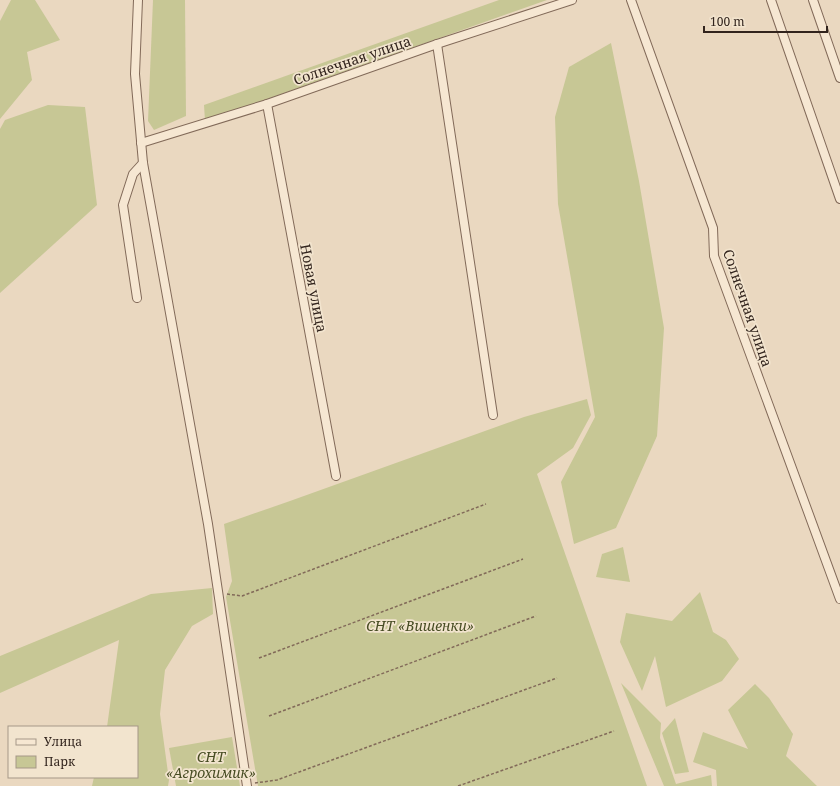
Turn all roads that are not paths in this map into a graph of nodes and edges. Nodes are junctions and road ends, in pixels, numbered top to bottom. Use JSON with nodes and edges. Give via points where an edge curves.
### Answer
{"nodes":[{"id":1,"x":138,"y":0,"type":"edge"},
{"id":2,"x":572,"y":0,"type":"edge"},
{"id":3,"x":631,"y":0,"type":"edge"},
{"id":4,"x":771,"y":0,"type":"edge"},
{"id":5,"x":813,"y":0,"type":"edge"},
{"id":6,"x":437,"y":44,"type":"junction"},
{"id":7,"x":840,"y":78,"type":"edge"},
{"id":8,"x":267,"y":104,"type":"junction"},
{"id":9,"x":141,"y":143,"type":"junction"},
{"id":10,"x":143,"y":163,"type":"junction"},
{"id":11,"x":840,"y":199,"type":"edge"},
{"id":12,"x":137,"y":298,"type":"dead end"},
{"id":13,"x":493,"y":415,"type":"dead end"},
{"id":14,"x":336,"y":476,"type":"dead end"},
{"id":15,"x":840,"y":600,"type":"edge"},
{"id":16,"x":247,"y":785,"type":"edge"}],
"edges":[{"from":1,"to":9,"type":"street","via":[[135,74]]},
{"from":2,"to":6,"type":"street","name":"Солнечная улица"},
{"from":3,"to":15,"type":"street","name":"Солнечная улица","via":[[713,228],[714,256]]},
{"from":4,"to":11,"type":"street"},
{"from":5,"to":7,"type":"street"},
{"from":6,"to":8,"type":"street","name":"Солнечная улица"},
{"from":6,"to":13,"type":"street"},
{"from":8,"to":9,"type":"street","name":"Солнечная улица"},
{"from":8,"to":14,"type":"street","name":"Новая улица"},
{"from":9,"to":10,"type":"street"},
{"from":10,"to":12,"type":"street","via":[[133,174],[123,205]]},
{"from":10,"to":16,"type":"street","via":[[208,524]]}]}
